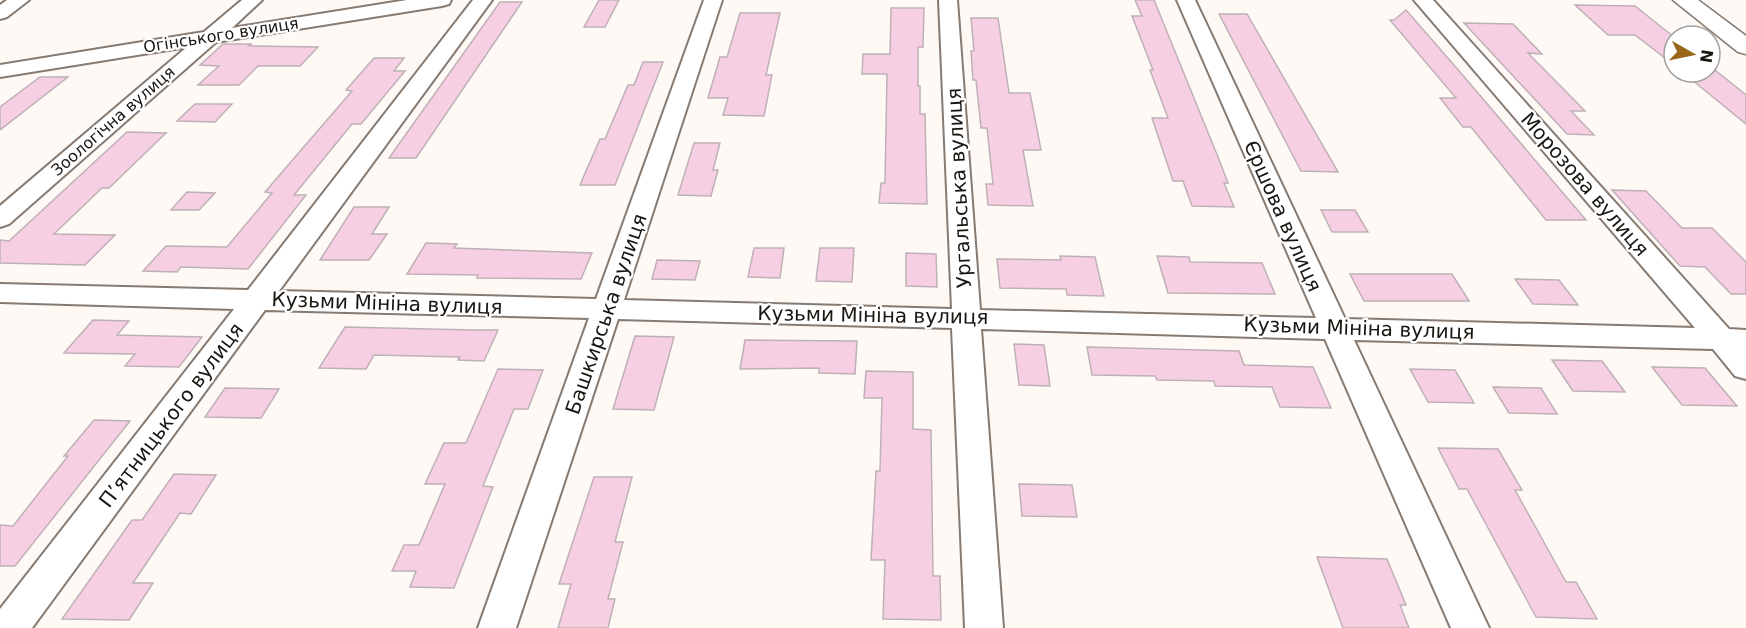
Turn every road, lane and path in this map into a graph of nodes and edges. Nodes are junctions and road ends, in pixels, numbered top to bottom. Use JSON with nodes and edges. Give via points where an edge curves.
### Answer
{"nodes":[{"id":1,"x":20,"y":0,"type":"edge"},
{"id":2,"x":253,"y":0,"type":"edge"},
{"id":3,"x":442,"y":0,"type":"edge"},
{"id":4,"x":483,"y":0,"type":"edge"},
{"id":5,"x":713,"y":0,"type":"edge"},
{"id":6,"x":948,"y":0,"type":"edge"},
{"id":7,"x":1186,"y":0,"type":"edge"},
{"id":8,"x":1423,"y":0,"type":"edge"},
{"id":9,"x":1684,"y":0,"type":"edge"},
{"id":10,"x":0,"y":13,"type":"edge"},
{"id":11,"x":210,"y":37,"type":"junction"},
{"id":12,"x":1746,"y":47,"type":"edge"},
{"id":13,"x":0,"y":71,"type":"edge"},
{"id":14,"x":0,"y":219,"type":"edge"},
{"id":15,"x":0,"y":293,"type":"edge"},
{"id":16,"x":258,"y":300,"type":"junction"},
{"id":17,"x":608,"y":309,"type":"junction"},
{"id":18,"x":966,"y":317,"type":"junction"},
{"id":19,"x":1334,"y":328,"type":"junction"},
{"id":20,"x":1733,"y":339,"type":"edge"},
{"id":21,"x":1746,"y":368,"type":"edge"},
{"id":22,"x":9,"y":628,"type":"edge"},
{"id":23,"x":497,"y":628,"type":"edge"},
{"id":24,"x":984,"y":628,"type":"edge"},
{"id":25,"x":1470,"y":628,"type":"edge"}],
"edges":[{"from":1,"to":10,"type":"street"},
{"from":2,"to":11,"type":"street","name":"Зоологічна вулиця"},
{"from":3,"to":11,"type":"street","name":"Огінського вулиця"},
{"from":4,"to":16,"type":"street","name":"П’ятницького вулиця"},
{"from":5,"to":17,"type":"street","name":"Башкирська вулиця"},
{"from":6,"to":18,"type":"street","name":"Ургальська вулиця"},
{"from":7,"to":19,"type":"street","name":"Єршова вулиця"},
{"from":8,"to":20,"type":"street","name":"Морозова вулиця"},
{"from":9,"to":12,"type":"main road"},
{"from":11,"to":13,"type":"street","name":"Огінського вулиця"},
{"from":11,"to":14,"type":"street","name":"Зоологічна вулиця"},
{"from":15,"to":16,"type":"street","name":"Кузьми Мініна вулиця"},
{"from":16,"to":17,"type":"street","name":"Кузьми Мініна вулиця"},
{"from":16,"to":22,"type":"street","name":"П’ятницького вулиця"},
{"from":17,"to":18,"type":"street","name":"Кузьми Мініна вулиця"},
{"from":17,"to":23,"type":"street","name":"Башкирська вулиця"},
{"from":18,"to":19,"type":"street","name":"Кузьми Мініна вулиця"},
{"from":18,"to":24,"type":"street","name":"Ургальська вулиця"},
{"from":19,"to":20,"type":"street","name":"Кузьми Мініна вулиця"},
{"from":19,"to":25,"type":"street","name":"Єршова вулиця"},
{"from":20,"to":21,"type":"street","name":"Морозова вулиця"}]}
